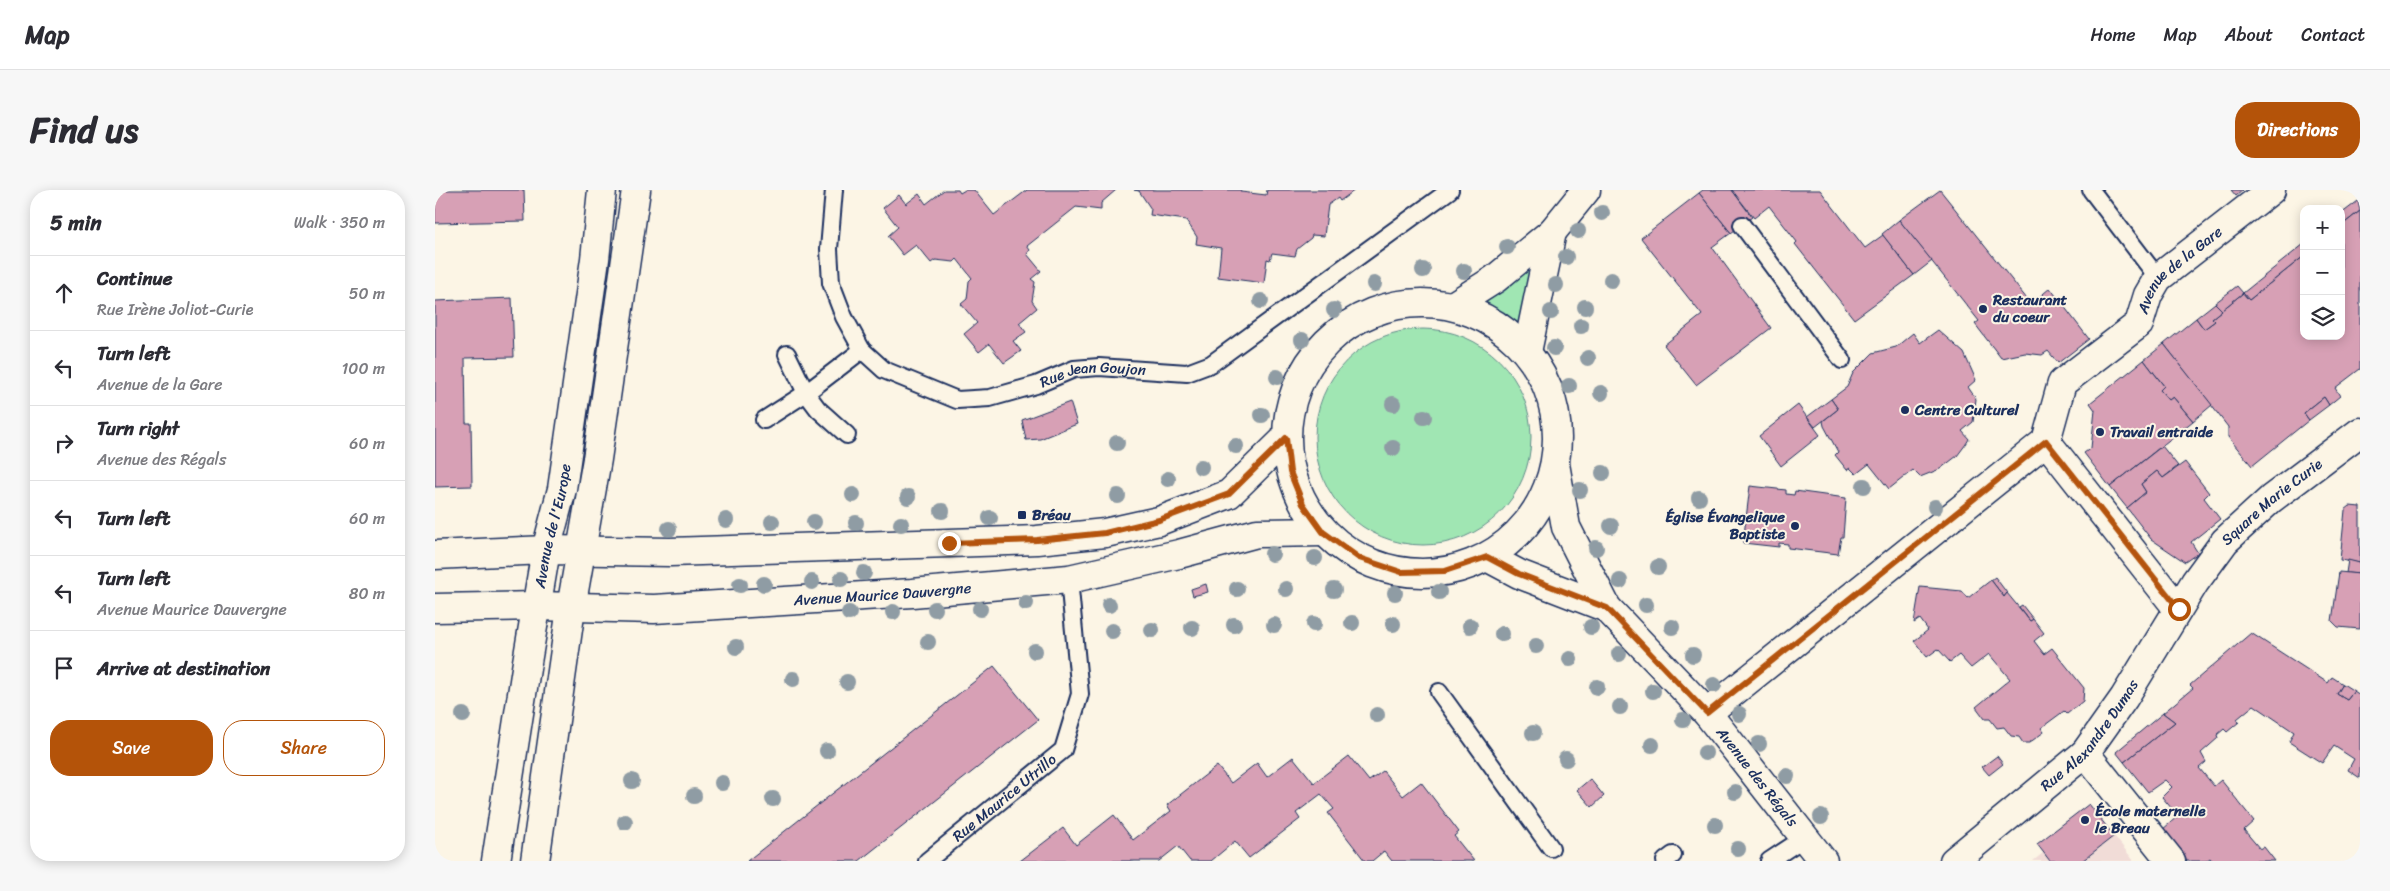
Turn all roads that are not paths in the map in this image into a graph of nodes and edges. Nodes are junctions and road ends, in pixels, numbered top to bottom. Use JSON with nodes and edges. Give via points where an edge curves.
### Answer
{"nodes":[{"id":1,"x":602,"y":190,"type":"edge"},
{"id":2,"x":636,"y":190,"type":"edge"},
{"id":3,"x":834,"y":190,"type":"edge"},
{"id":4,"x":1450,"y":190,"type":"edge"},
{"id":5,"x":1587,"y":190,"type":"edge"},
{"id":6,"x":2091,"y":190,"type":"edge"},
{"id":7,"x":2271,"y":190,"type":"edge"},
{"id":8,"x":1742,"y":225,"type":"dead end"},
{"id":9,"x":1552,"y":232,"type":"junction"},
{"id":10,"x":2158,"y":278,"type":"junction"},
{"id":11,"x":1454,"y":305,"type":"junction"},
{"id":12,"x":862,"y":350,"type":"junction"},
{"id":13,"x":1527,"y":352,"type":"junction"},
{"id":14,"x":787,"y":354,"type":"dead end"},
{"id":15,"x":1841,"y":360,"type":"dead end"},
{"id":16,"x":806,"y":393,"type":"junction"},
{"id":17,"x":764,"y":420,"type":"dead end"},
{"id":18,"x":2360,"y":432,"type":"edge"},
{"id":19,"x":847,"y":435,"type":"dead end"},
{"id":20,"x":1286,"y":438,"type":"junction"},
{"id":21,"x":2046,"y":441,"type":"junction"},
{"id":22,"x":1555,"y":464,"type":"junction"},
{"id":23,"x":1323,"y":532,"type":"junction"},
{"id":24,"x":547,"y":550,"type":"junction"},
{"id":25,"x":582,"y":550,"type":"junction"},
{"id":26,"x":435,"y":555,"type":"edge"},
{"id":27,"x":1487,"y":557,"type":"junction"},
{"id":28,"x":1069,"y":578,"type":"junction"},
{"id":29,"x":2195,"y":582,"type":"joint"},
{"id":30,"x":537,"y":606,"type":"junction"},
{"id":31,"x":435,"y":608,"type":"edge"},
{"id":32,"x":571,"y":608,"type":"junction"},
{"id":33,"x":1607,"y":608,"type":"junction"},
{"id":34,"x":2179,"y":609,"type":"junction"},
{"id":35,"x":1439,"y":692,"type":"dead end"},
{"id":36,"x":1707,"y":713,"type":"junction"},
{"id":37,"x":2085,"y":753,"type":"junction"},
{"id":38,"x":1804,"y":838,"type":"junction"},
{"id":39,"x":1551,"y":848,"type":"dead end"},
{"id":40,"x":496,"y":861,"type":"edge"},
{"id":41,"x":535,"y":861,"type":"edge"},
{"id":42,"x":927,"y":861,"type":"edge"},
{"id":43,"x":1769,"y":861,"type":"edge"},
{"id":44,"x":1823,"y":861,"type":"edge"},
{"id":45,"x":1954,"y":861,"type":"edge"},
{"id":46,"x":2171,"y":861,"type":"edge"}],
"edges":[{"from":1,"to":24,"type":"street","name":"Avenue de l'Europe","via":[[563,489]]},
{"from":2,"to":25,"type":"street","name":"Avenue de l'Europe"},
{"from":3,"to":12,"type":"lane","name":"Rue Jean Goujon","via":[[829,249],[831,283],[843,317]]},
{"from":4,"to":12,"type":"lane","name":"Rue Jean Goujon","via":[[1211,364],[1187,373],[1099,367],[1074,369],[1036,385],[990,398],[957,400],[884,370]]},
{"from":5,"to":9,"type":"street"},
{"from":6,"to":10,"type":"lane"},
{"from":7,"to":10,"type":"street","name":"Avenue de la Gare"},
{"from":8,"to":15,"type":"lane"},
{"from":9,"to":11,"type":"street","via":[[1495,279]]},
{"from":9,"to":13,"type":"street"},
{"from":10,"to":21,"type":"street","name":"Avenue de la Gare","via":[[2139,324],[2062,382]]},
{"from":11,"to":13,"type":"street","via":[[1499,326]]},
{"from":11,"to":20,"type":"street","via":[[1423,302],[1381,308],[1343,327],[1312,357],[1293,395]]},
{"from":12,"to":16,"type":"lane"},
{"from":13,"to":22,"type":"street","via":[[1548,386],[1560,438]]},
{"from":14,"to":16,"type":"lane"},
{"from":16,"to":17,"type":"lane"},
{"from":16,"to":19,"type":"lane","via":[[818,410]]},
{"from":18,"to":29,"type":"street","name":"Square Marie Curie","via":[[2271,499],[2225,541]]},
{"from":20,"to":23,"type":"street","via":[[1290,472],[1303,504]]},
{"from":20,"to":25,"type":"street","via":[[1229,494],[1159,520],[1105,533],[1037,540],[949,543],[670,552]]},
{"from":21,"to":34,"type":"street"},
{"from":21,"to":36,"type":"street"},
{"from":22,"to":27,"type":"street","via":[[1542,501],[1518,534]]},
{"from":22,"to":33,"type":"street","name":"Avenue des Régals","via":[[1566,526]]},
{"from":23,"to":27,"type":"street","via":[[1359,558],[1401,572],[1445,571]]},
{"from":23,"to":28,"type":"street","name":"Avenue Maurice Dauvergne","via":[[1257,532],[1179,554]]},
{"from":24,"to":25,"type":"street"},
{"from":24,"to":26,"type":"street"},
{"from":24,"to":30,"type":"street","name":"Avenue de l'Europe"},
{"from":25,"to":32,"type":"street","name":"Avenue de l'Europe"},
{"from":27,"to":33,"type":"street","name":"Avenue des Régals","via":[[1519,574]]},
{"from":28,"to":32,"type":"street","name":"Avenue Maurice Dauvergne","via":[[912,593],[674,607]]},
{"from":28,"to":42,"type":"lane","name":"Rue Maurice Utrillo","via":[[1080,694],[1063,750]]},
{"from":29,"to":34,"type":"street","name":"Rue Alexandre Dumas"},
{"from":30,"to":31,"type":"street","name":"Avenue Maurice Dauvergne"},
{"from":30,"to":32,"type":"street","name":"Avenue Maurice Dauvergne"},
{"from":30,"to":40,"type":"street","name":"Avenue de l'Europe"},
{"from":32,"to":41,"type":"street","name":"Avenue de l'Europe"},
{"from":33,"to":36,"type":"street","name":"Avenue des Régals"},
{"from":34,"to":37,"type":"street","name":"Rue Alexandre Dumas","via":[[2124,698]]},
{"from":35,"to":39,"type":"lane"},
{"from":36,"to":38,"type":"street","name":"Avenue des Régals"},
{"from":37,"to":45,"type":"street","name":"Rue Alexandre Dumas"},
{"from":37,"to":46,"type":"street"},
{"from":38,"to":43,"type":"lane"},
{"from":38,"to":44,"type":"street","name":"Avenue des Régals"}]}
